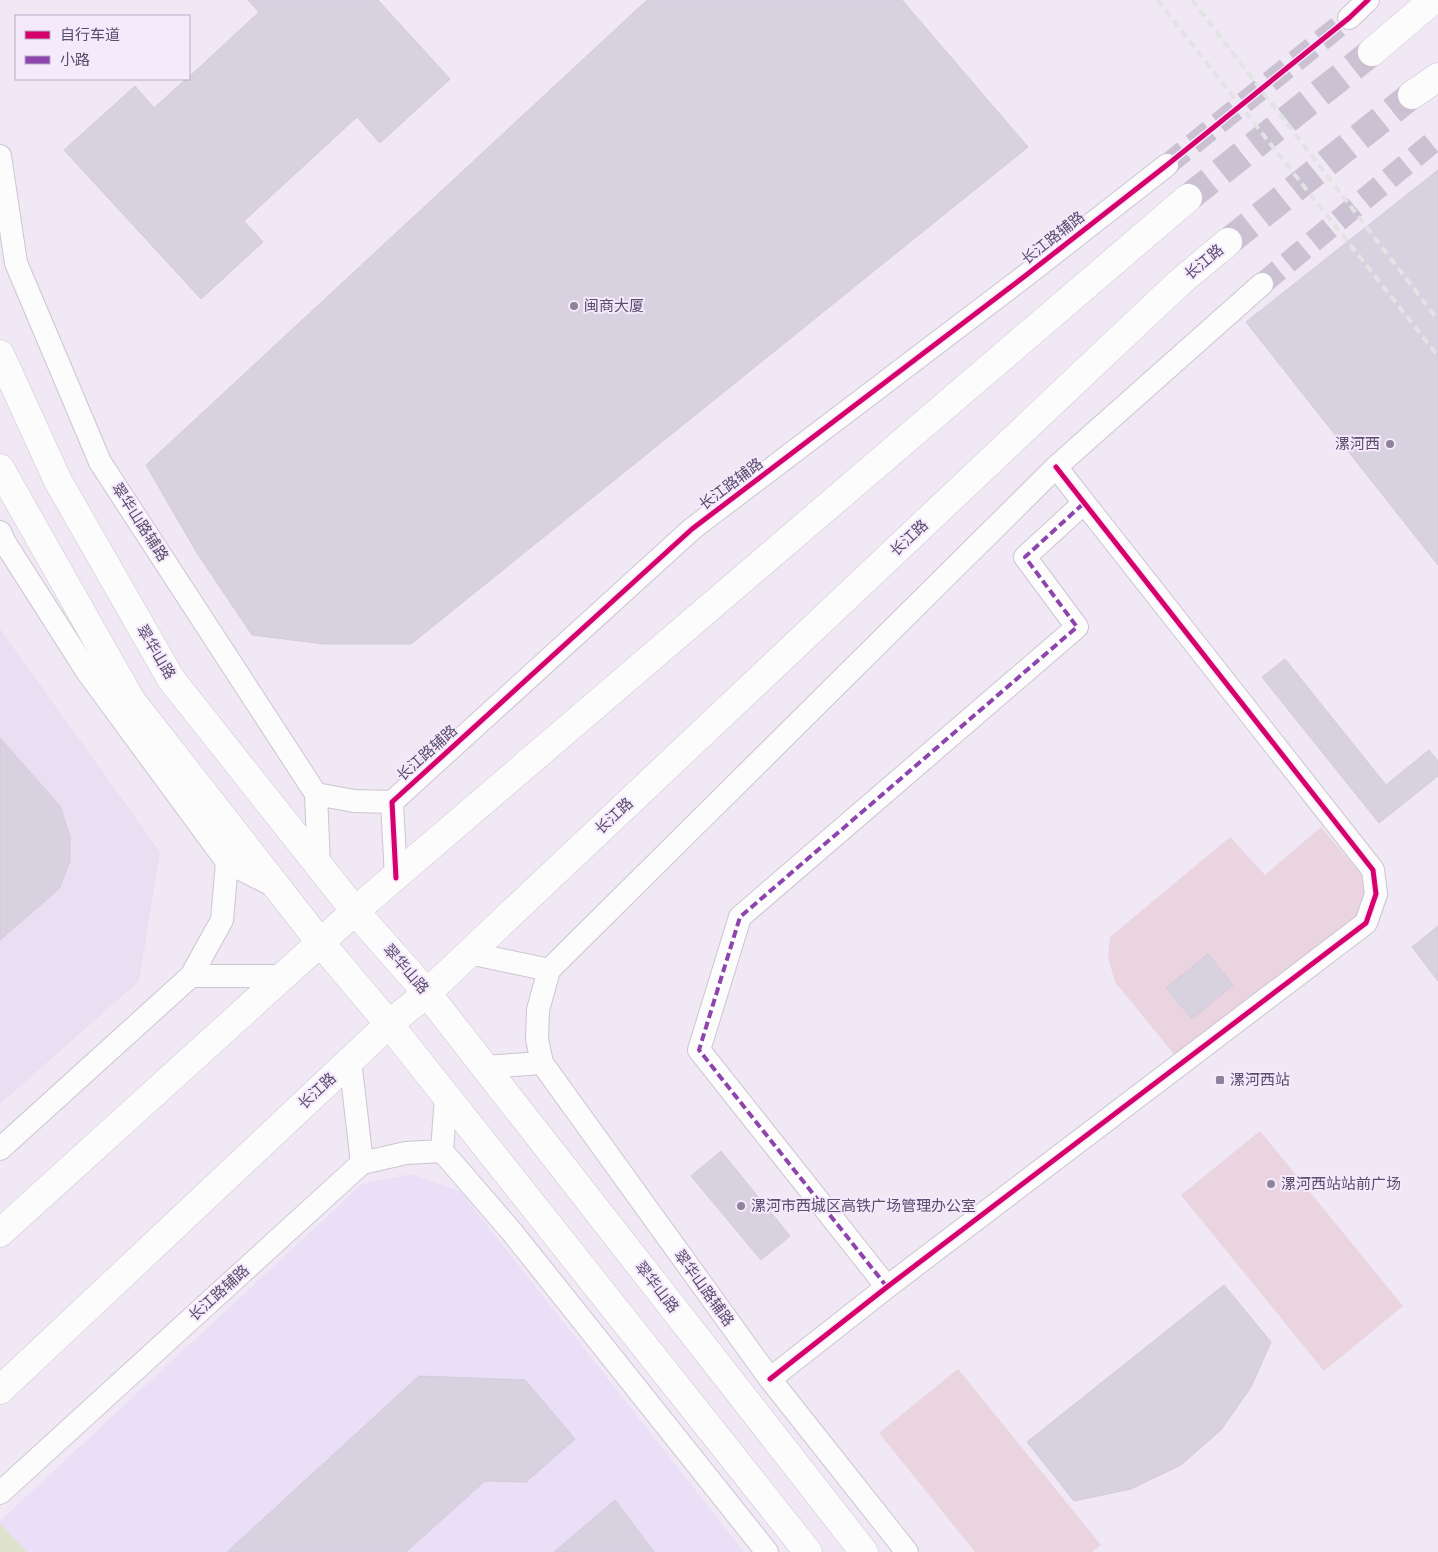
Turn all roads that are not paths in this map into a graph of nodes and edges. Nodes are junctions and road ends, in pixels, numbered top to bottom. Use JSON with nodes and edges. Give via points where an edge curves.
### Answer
{"nodes":[{"id":1,"x":1368,"y":0,"type":"edge"},
{"id":2,"x":1433,"y":0,"type":"edge"},
{"id":3,"x":1350,"y":18,"type":"tunnel mouth"},
{"id":4,"x":1372,"y":52,"type":"tunnel mouth"},
{"id":5,"x":1438,"y":76,"type":"edge"},
{"id":6,"x":1412,"y":95,"type":"tunnel mouth"},
{"id":7,"x":0,"y":156,"type":"edge"},
{"id":8,"x":1166,"y":165,"type":"tunnel mouth"},
{"id":9,"x":1188,"y":198,"type":"tunnel mouth"},
{"id":10,"x":1228,"y":242,"type":"tunnel mouth"},
{"id":11,"x":1262,"y":284,"type":"tunnel mouth"},
{"id":12,"x":0,"y":354,"type":"edge"},
{"id":13,"x":1056,"y":467,"type":"junction"},
{"id":14,"x":0,"y":468,"type":"edge"},
{"id":15,"x":1084,"y":503,"type":"junction"},
{"id":16,"x":0,"y":532,"type":"edge"},
{"id":17,"x":316,"y":794,"type":"junction"},
{"id":18,"x":392,"y":802,"type":"junction"},
{"id":19,"x":227,"y":862,"type":"junction"},
{"id":20,"x":320,"y":866,"type":"junction"},
{"id":21,"x":396,"y":878,"type":"junction"},
{"id":22,"x":280,"y":888,"type":"junction"},
{"id":23,"x":355,"y":911,"type":"junction"},
{"id":24,"x":320,"y":942,"type":"junction"},
{"id":25,"x":469,"y":953,"type":"junction"},
{"id":26,"x":549,"y":970,"type":"junction"},
{"id":27,"x":192,"y":976,"type":"junction"},
{"id":28,"x":283,"y":976,"type":"junction"},
{"id":29,"x":427,"y":993,"type":"junction"},
{"id":30,"x":389,"y":1024,"type":"junction"},
{"id":31,"x":350,"y":1060,"type":"junction"},
{"id":32,"x":542,"y":1064,"type":"junction"},
{"id":33,"x":486,"y":1067,"type":"junction"},
{"id":34,"x":446,"y":1096,"type":"junction"},
{"id":35,"x":0,"y":1149,"type":"edge"},
{"id":36,"x":442,"y":1151,"type":"junction"},
{"id":37,"x":362,"y":1163,"type":"junction"},
{"id":38,"x":0,"y":1233,"type":"edge"},
{"id":39,"x":888,"y":1287,"type":"junction"},
{"id":40,"x":770,"y":1379,"type":"junction"},
{"id":41,"x":0,"y":1390,"type":"edge"},
{"id":42,"x":0,"y":1493,"type":"edge"},
{"id":43,"x":767,"y":1552,"type":"edge"},
{"id":44,"x":808,"y":1552,"type":"edge"},
{"id":45,"x":864,"y":1552,"type":"edge"},
{"id":46,"x":907,"y":1552,"type":"edge"}],
"edges":[{"from":1,"to":3,"type":"street"},
{"from":2,"to":4,"type":"main road"},
{"from":5,"to":6,"type":"main road"},
{"from":7,"to":17,"type":"street","name":"翠华山路辅路","via":[[16,263],[100,462]]},
{"from":8,"to":18,"type":"street","name":"长江路辅路","via":[[692,529]]},
{"from":9,"to":21,"type":"main road"},
{"from":10,"to":25,"type":"main road","name":"长江路","via":[[1165,296]]},
{"from":11,"to":13,"type":"street"},
{"from":12,"to":20,"type":"main road","name":"翠华山路","via":[[58,481],[171,679]]},
{"from":13,"to":15,"type":"street"},
{"from":13,"to":26,"type":"street"},
{"from":14,"to":22,"type":"main road","via":[[131,700]]},
{"from":15,"to":39,"type":"street","via":[[1025,556],[1077,627],[740,917],[699,1050]]},
{"from":15,"to":39,"type":"street","via":[[1373,870],[1376,894],[1366,923]]},
{"from":16,"to":19,"type":"street","via":[[88,673]]},
{"from":17,"to":18,"type":"street","via":[[354,801]]},
{"from":17,"to":20,"type":"street","name":"翠华山路辅路"},
{"from":18,"to":21,"type":"street","name":"长江路辅路"},
{"from":19,"to":22,"type":"street"},
{"from":19,"to":27,"type":"street","via":[[222,920]]},
{"from":20,"to":23,"type":"main road","name":"翠华山路"},
{"from":21,"to":23,"type":"main road"},
{"from":22,"to":24,"type":"main road"},
{"from":23,"to":24,"type":"main road"},
{"from":23,"to":29,"type":"main road","name":"翠华山路"},
{"from":24,"to":28,"type":"main road"},
{"from":24,"to":30,"type":"main road"},
{"from":25,"to":26,"type":"street"},
{"from":25,"to":29,"type":"main road","name":"长江路"},
{"from":26,"to":32,"type":"street","via":[[538,1010],[537,1039]]},
{"from":27,"to":28,"type":"street"},
{"from":27,"to":35,"type":"street"},
{"from":28,"to":38,"type":"main road"},
{"from":29,"to":30,"type":"main road","name":"长江路"},
{"from":29,"to":33,"type":"main road","name":"翠华山路"},
{"from":30,"to":31,"type":"main road","name":"长江路"},
{"from":30,"to":34,"type":"main road"},
{"from":31,"to":37,"type":"street"},
{"from":31,"to":41,"type":"main road","name":"长江路"},
{"from":32,"to":33,"type":"street"},
{"from":32,"to":40,"type":"street","name":"翠华山路辅路"},
{"from":33,"to":45,"type":"main road","name":"翠华山路"},
{"from":34,"to":36,"type":"street"},
{"from":34,"to":44,"type":"main road"},
{"from":36,"to":37,"type":"street","via":[[406,1153]]},
{"from":36,"to":43,"type":"street","via":[[512,1232]]},
{"from":37,"to":42,"type":"street","name":"长江路辅路"},
{"from":39,"to":40,"type":"street"},
{"from":40,"to":46,"type":"street","name":"翠华山路辅路"}]}
